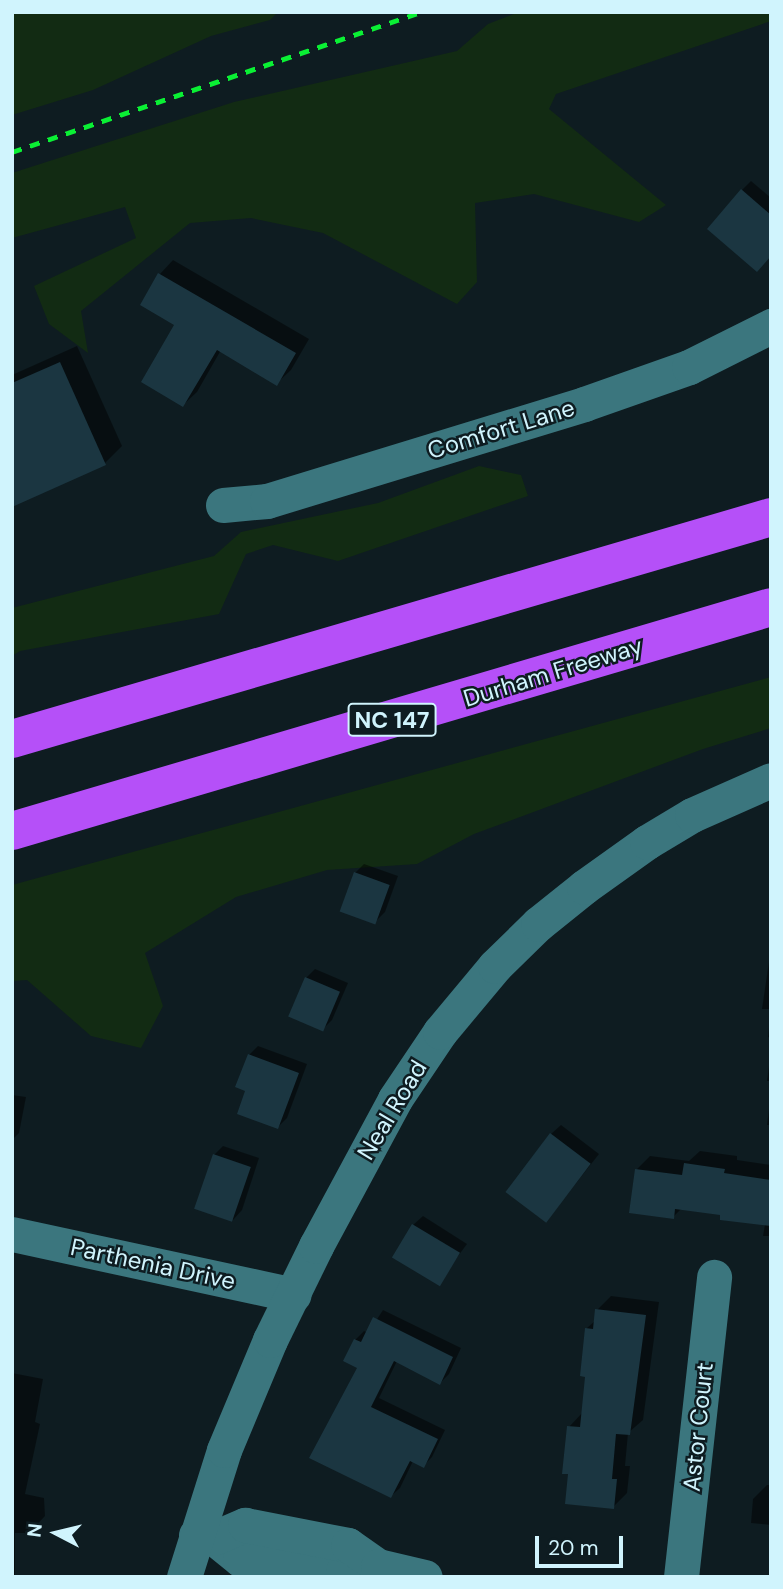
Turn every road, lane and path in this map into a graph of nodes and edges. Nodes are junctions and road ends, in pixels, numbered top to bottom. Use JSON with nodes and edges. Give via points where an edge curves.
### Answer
{"nodes":[{"id":1,"x":771,"y":326,"type":"edge"},
{"id":2,"x":223,"y":505,"type":"dead end"},
{"id":3,"x":771,"y":517,"type":"edge"},
{"id":4,"x":771,"y":607,"type":"edge"},
{"id":5,"x":12,"y":739,"type":"edge"},
{"id":6,"x":771,"y":780,"type":"edge"},
{"id":7,"x":12,"y":831,"type":"edge"},
{"id":8,"x":12,"y":1234,"type":"edge"},
{"id":9,"x":714,"y":1276,"type":"dead end"},
{"id":10,"x":293,"y":1296,"type":"junction"},
{"id":11,"x":205,"y":1537,"type":"junction"},
{"id":12,"x":184,"y":1577,"type":"edge"},
{"id":13,"x":425,"y":1577,"type":"edge"},
{"id":14,"x":681,"y":1577,"type":"edge"}],
"edges":[{"from":1,"to":2,"type":"street","name":"Comfort Lane","via":[[689,368],[584,404],[267,501]]},
{"from":3,"to":5,"type":"highway"},
{"from":4,"to":7,"type":"highway","name":"Durham Freeway","number":"NC 147"},
{"from":6,"to":10,"type":"street","name":"Neal Road","via":[[692,815],[647,842],[538,923],[495,965],[440,1032],[395,1098]]},
{"from":8,"to":10,"type":"street","name":"Parthenia Drive"},
{"from":9,"to":14,"type":"street","name":"Astor Court"},
{"from":10,"to":11,"type":"street","name":"Neal Road","via":[[224,1450]]},
{"from":11,"to":12,"type":"street","name":"Neal Road"},
{"from":11,"to":13,"type":"street","via":[[240,1559],[343,1571],[378,1566]]}]}
